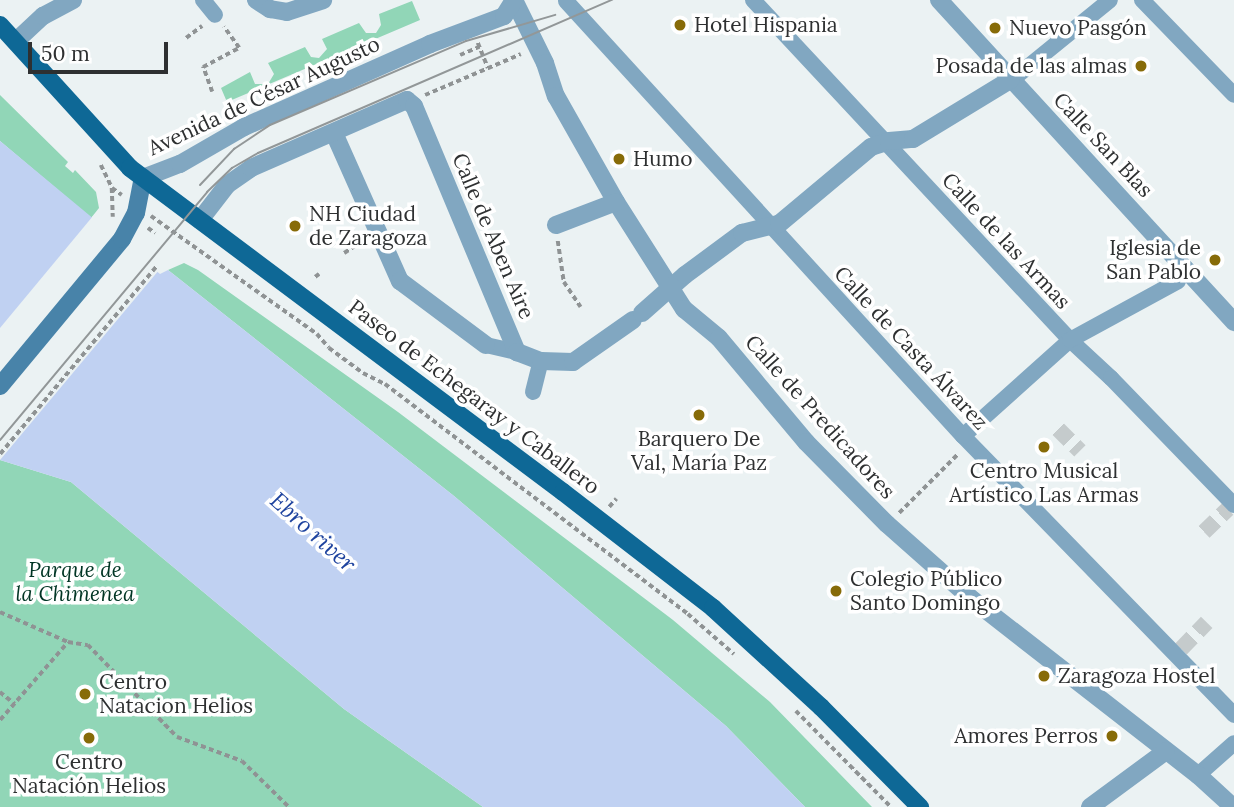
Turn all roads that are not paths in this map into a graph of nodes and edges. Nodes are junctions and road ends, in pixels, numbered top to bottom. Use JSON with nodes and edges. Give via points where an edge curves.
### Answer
{"nodes":[{"id":1,"x":73,"y":0,"type":"edge"},
{"id":2,"x":203,"y":0,"type":"edge"},
{"id":3,"x":256,"y":0,"type":"edge"},
{"id":4,"x":323,"y":0,"type":"edge"},
{"id":5,"x":514,"y":0,"type":"edge"},
{"id":6,"x":753,"y":0,"type":"edge"},
{"id":7,"x":939,"y":0,"type":"edge"},
{"id":8,"x":1110,"y":0,"type":"edge"},
{"id":9,"x":1142,"y":0,"type":"edge"},
{"id":10,"x":566,"y":1,"type":"edge"},
{"id":11,"x":209,"y":20,"type":"road end"},
{"id":12,"x":0,"y":25,"type":"edge"},
{"id":13,"x":16,"y":41,"type":"junction"},
{"id":14,"x":1014,"y":77,"type":"junction"},
{"id":15,"x":1234,"y":95,"type":"edge"},
{"id":16,"x":334,"y":133,"type":"junction"},
{"id":17,"x":884,"y":142,"type":"junction"},
{"id":18,"x":143,"y":178,"type":"junction"},
{"id":19,"x":616,"y":202,"type":"junction"},
{"id":20,"x":200,"y":220,"type":"junction"},
{"id":21,"x":556,"y":225,"type":"road end"},
{"id":22,"x":770,"y":227,"type":"junction"},
{"id":23,"x":1178,"y":281,"type":"dead end"},
{"id":24,"x":670,"y":288,"type":"junction"},
{"id":25,"x":1234,"y":322,"type":"edge"},
{"id":26,"x":1070,"y":340,"type":"junction"},
{"id":27,"x":486,"y":345,"type":"joint"},
{"id":28,"x":517,"y":352,"type":"junction"},
{"id":29,"x":541,"y":360,"type":"junction"},
{"id":30,"x":0,"y":386,"type":"edge"},
{"id":31,"x":533,"y":392,"type":"dead end"},
{"id":32,"x":967,"y":440,"type":"junction"},
{"id":33,"x":1232,"y":506,"type":"edge"},
{"id":34,"x":1234,"y":715,"type":"edge"},
{"id":35,"x":1234,"y":743,"type":"edge"},
{"id":36,"x":1166,"y":751,"type":"junction"},
{"id":37,"x":1198,"y":775,"type":"junction"},
{"id":38,"x":920,"y":807,"type":"edge"},
{"id":39,"x":1090,"y":807,"type":"edge"},
{"id":40,"x":1233,"y":807,"type":"edge"}],
"edges":[{"from":1,"to":13,"type":"street","via":[[47,13]]},
{"from":2,"to":11,"type":"street"},
{"from":3,"to":4,"type":"street","via":[[287,12]]},
{"from":5,"to":18,"type":"street","name":"Avenida de César Augusto","via":[[504,16],[244,127],[180,164]]},
{"from":5,"to":19,"type":"street","name":"Calle de Predicadores","via":[[556,96]]},
{"from":6,"to":17,"type":"street","name":"Calle de las Armas"},
{"from":7,"to":14,"type":"street","name":"Calle San Blas"},
{"from":8,"to":14,"type":"street"},
{"from":9,"to":15,"type":"street"},
{"from":10,"to":22,"type":"street","name":"Calle de Casta Álvarez"},
{"from":12,"to":13,"type":"main road","name":"Paseo de Echegaray y Caballero"},
{"from":13,"to":18,"type":"main road","name":"Paseo de Echegaray y Caballero"},
{"from":14,"to":17,"type":"street","via":[[913,139]]},
{"from":14,"to":25,"type":"street","name":"Calle San Blas"},
{"from":16,"to":20,"type":"street","via":[[239,176]]},
{"from":16,"to":27,"type":"street","via":[[400,281]]},
{"from":16,"to":28,"type":"street","name":"Calle de Aben Aire","via":[[407,100],[414,107]]},
{"from":17,"to":22,"type":"street","name":"Calle de Aben Aire","via":[[871,147]]},
{"from":17,"to":26,"type":"street","name":"Calle de las Armas"},
{"from":18,"to":20,"type":"main road","name":"Paseo de Echegaray y Caballero"},
{"from":18,"to":30,"type":"main road","via":[[138,207],[122,239]]},
{"from":19,"to":21,"type":"street"},
{"from":19,"to":24,"type":"street","name":"Calle de Predicadores"},
{"from":20,"to":38,"type":"main road","name":"Paseo de Echegaray y Caballero","via":[[713,608],[821,706]]},
{"from":22,"to":24,"type":"street","name":"Calle de Aben Aire","via":[[742,233]]},
{"from":22,"to":32,"type":"street","name":"Calle de Casta Álvarez"},
{"from":23,"to":26,"type":"street"},
{"from":24,"to":29,"type":"street","name":"Calle de Aben Aire","via":[[573,362]]},
{"from":24,"to":36,"type":"street","name":"Calle de Predicadores","via":[[684,309],[719,338],[806,442],[887,524],[973,600]]},
{"from":26,"to":32,"type":"street"},
{"from":26,"to":33,"type":"street","name":"Calle de las Armas"},
{"from":27,"to":28,"type":"street"},
{"from":28,"to":29,"type":"street","name":"Calle de Aben Aire"},
{"from":29,"to":31,"type":"street"},
{"from":32,"to":34,"type":"street","name":"Calle de Casta Álvarez","via":[[1178,652]]},
{"from":35,"to":37,"type":"street"},
{"from":36,"to":37,"type":"street","name":"Calle de Predicadores"},
{"from":36,"to":39,"type":"street"},
{"from":37,"to":40,"type":"street","name":"Calle de Predicadores"}]}
